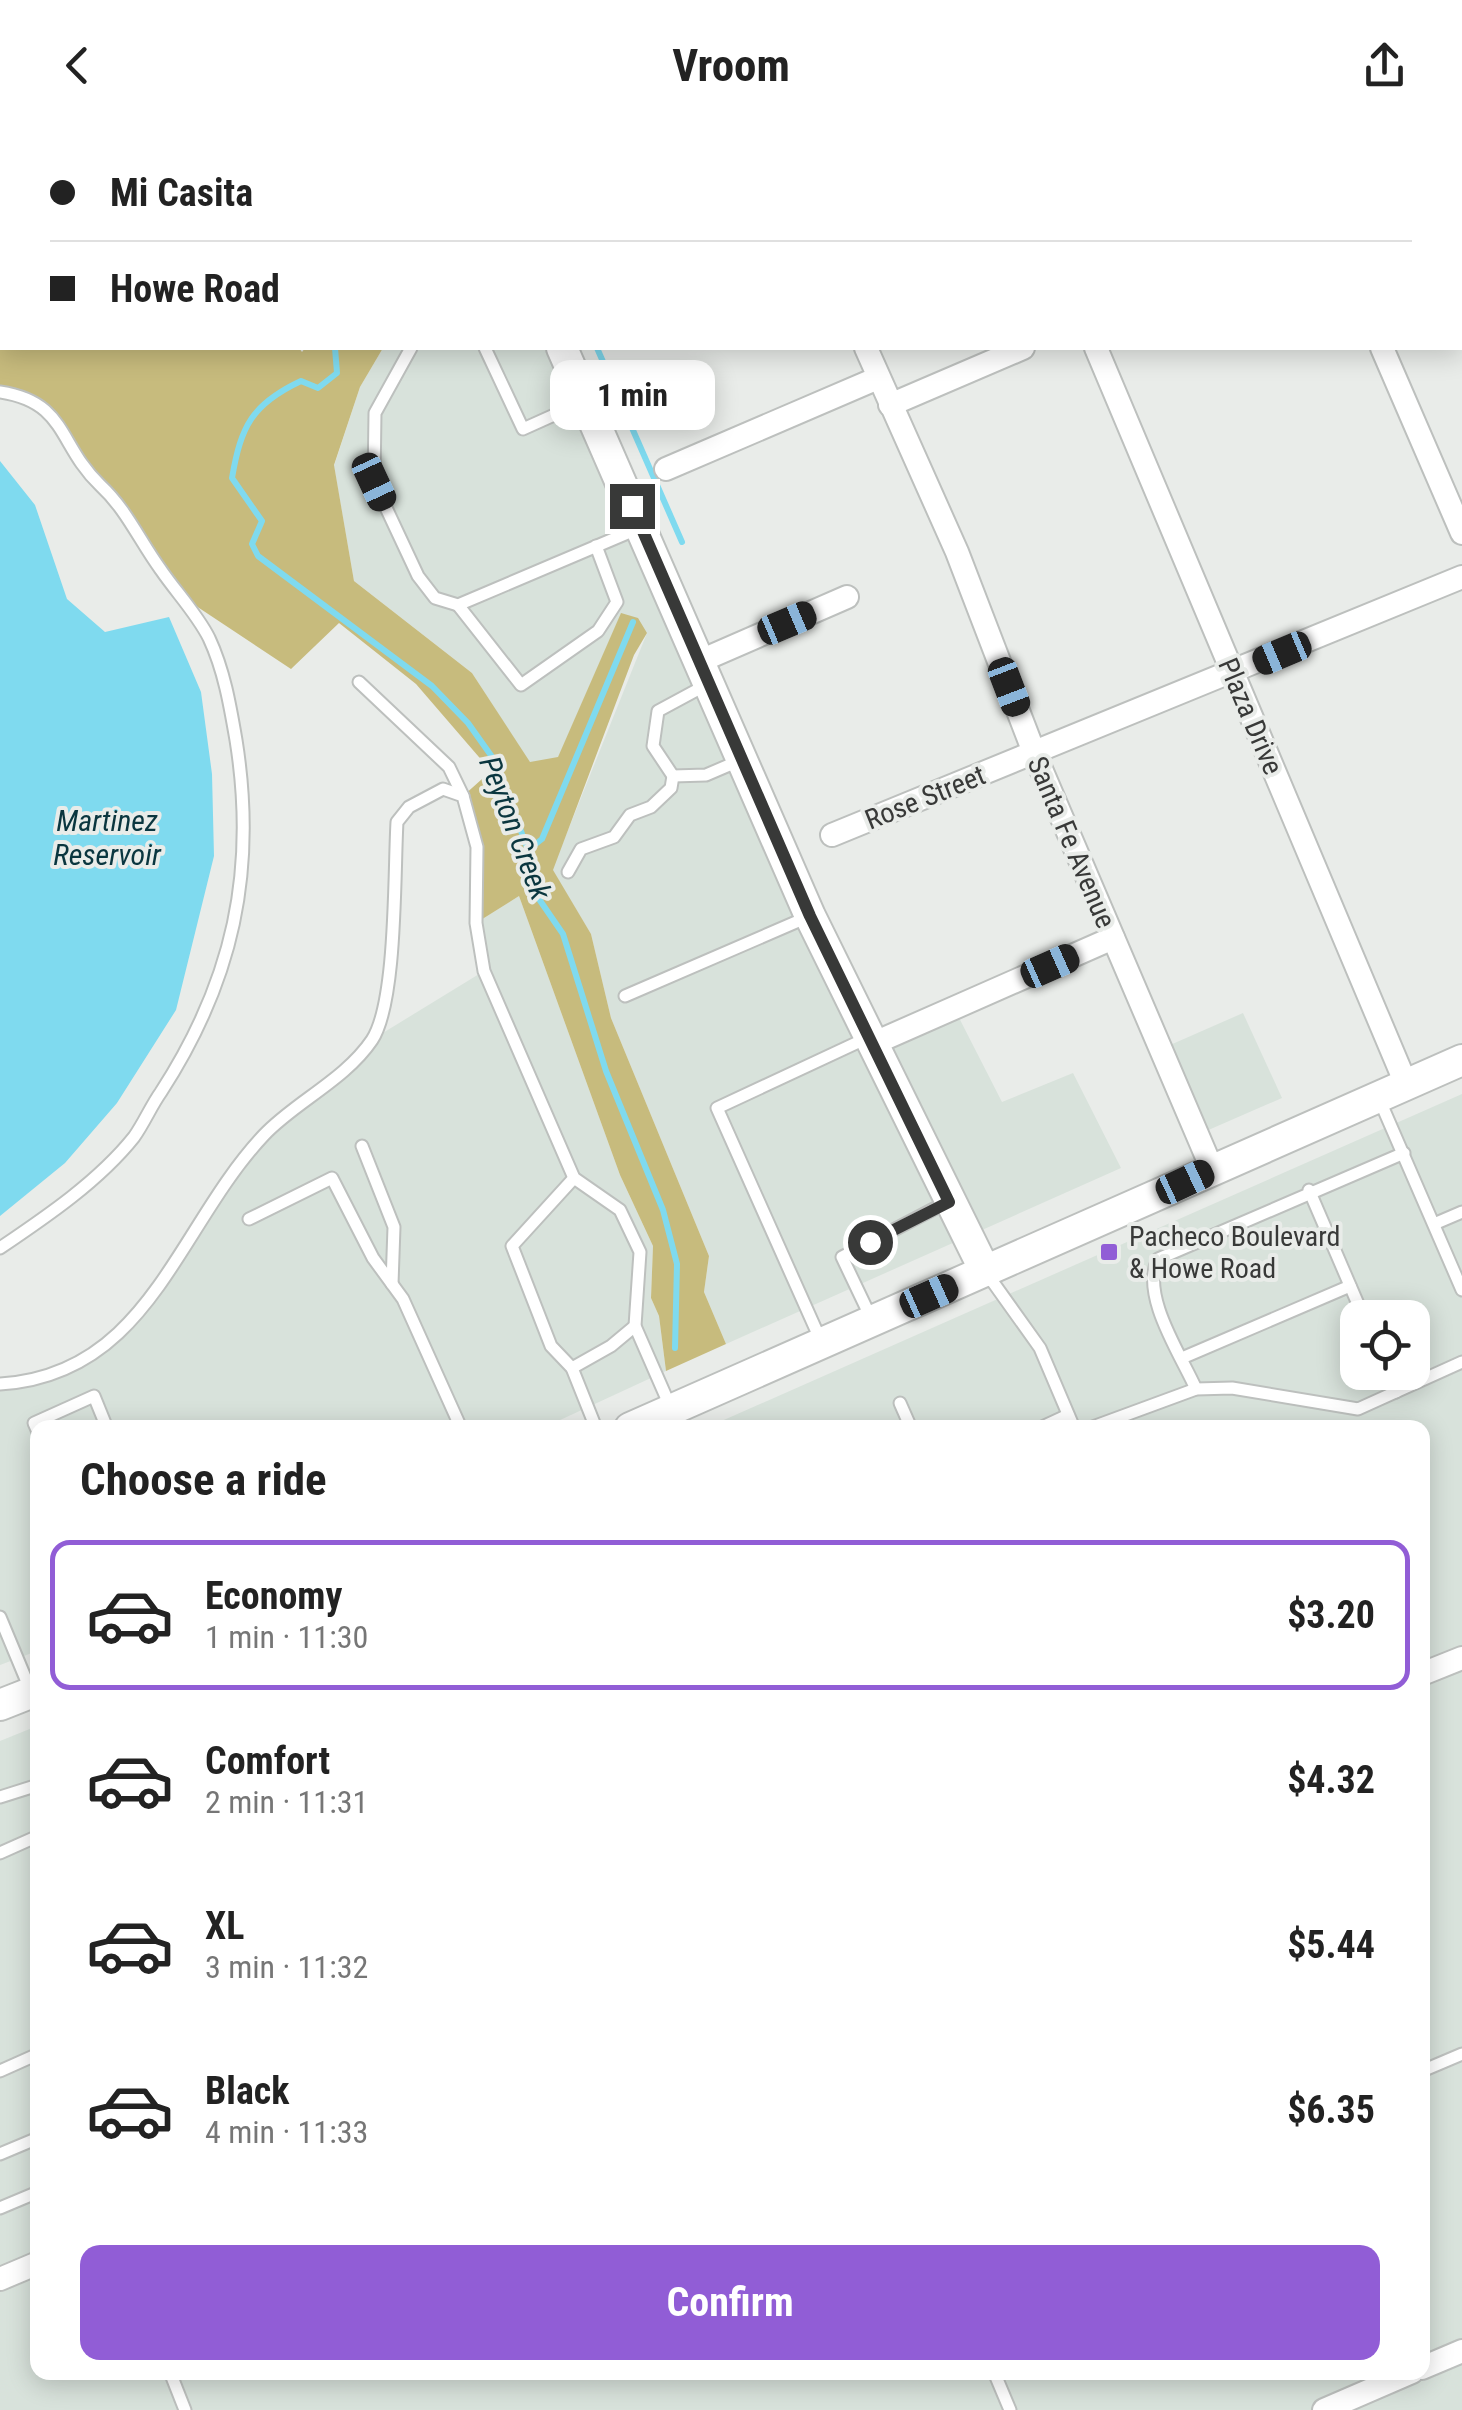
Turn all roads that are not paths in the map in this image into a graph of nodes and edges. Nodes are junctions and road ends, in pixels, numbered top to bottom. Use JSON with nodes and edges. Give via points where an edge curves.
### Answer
{"nodes":[{"id":1,"x":410,"y":350,"type":"edge"},
{"id":2,"x":487,"y":350,"type":"edge"},
{"id":3,"x":563,"y":350,"type":"edge"},
{"id":4,"x":867,"y":350,"type":"edge"},
{"id":5,"x":1018,"y":350,"type":"edge"},
{"id":6,"x":1097,"y":350,"type":"edge"},
{"id":7,"x":1383,"y":350,"type":"edge"},
{"id":8,"x":878,"y":378,"type":"junction"},
{"id":9,"x":0,"y":392,"type":"edge"},
{"id":10,"x":586,"y":401,"type":"junction"},
{"id":11,"x":890,"y":404,"type":"junction"},
{"id":12,"x":666,"y":468,"type":"dead end"},
{"id":13,"x":641,"y":527,"type":"junction"},
{"id":14,"x":1462,"y":533,"type":"edge"},
{"id":15,"x":596,"y":546,"type":"junction"},
{"id":16,"x":1462,"y":578,"type":"edge"},
{"id":17,"x":847,"y":597,"type":"dead end"},
{"id":18,"x":458,"y":605,"type":"junction"},
{"id":19,"x":703,"y":673,"type":"junction"},
{"id":20,"x":1233,"y":674,"type":"junction"},
{"id":21,"x":359,"y":682,"type":"dead end"},
{"id":22,"x":1035,"y":754,"type":"junction"},
{"id":23,"x":741,"y":760,"type":"junction"},
{"id":24,"x":673,"y":776,"type":"junction"},
{"id":25,"x":463,"y":796,"type":"junction"},
{"id":26,"x":832,"y":835,"type":"dead end"},
{"id":27,"x":568,"y":872,"type":"dead end"},
{"id":28,"x":810,"y":916,"type":"junction"},
{"id":29,"x":1113,"y":938,"type":"junction"},
{"id":30,"x":625,"y":996,"type":"dead end"},
{"id":31,"x":868,"y":1041,"type":"junction"},
{"id":32,"x":1462,"y":1060,"type":"edge"},
{"id":33,"x":1392,"y":1091,"type":"junction"},
{"id":34,"x":362,"y":1146,"type":"dead end"},
{"id":35,"x":1404,"y":1153,"type":"junction"},
{"id":36,"x":1212,"y":1169,"type":"junction"},
{"id":37,"x":574,"y":1178,"type":"junction"},
{"id":38,"x":1309,"y":1190,"type":"junction"},
{"id":39,"x":949,"y":1202,"type":"junction"},
{"id":40,"x":1462,"y":1212,"type":"edge"},
{"id":41,"x":249,"y":1219,"type":"dead end"},
{"id":42,"x":1434,"y":1224,"type":"junction"},
{"id":43,"x":0,"y":1248,"type":"edge"},
{"id":44,"x":985,"y":1270,"type":"junction"},
{"id":45,"x":392,"y":1284,"type":"junction"},
{"id":46,"x":1350,"y":1286,"type":"junction"},
{"id":47,"x":1462,"y":1290,"type":"edge"},
{"id":48,"x":1356,"y":1300,"type":"edge"},
{"id":49,"x":873,"y":1321,"type":"junction"},
{"id":50,"x":635,"y":1326,"type":"junction"},
{"id":51,"x":822,"y":1344,"type":"junction"},
{"id":52,"x":1182,"y":1358,"type":"junction"},
{"id":53,"x":1462,"y":1362,"type":"edge"},
{"id":54,"x":572,"y":1368,"type":"junction"},
{"id":55,"x":0,"y":1384,"type":"edge"},
{"id":56,"x":1196,"y":1389,"type":"junction"},
{"id":57,"x":1396,"y":1392,"type":"joint"},
{"id":58,"x":900,"y":1403,"type":"dead end"},
{"id":59,"x":672,"y":1409,"type":"junction"},
{"id":60,"x":41,"y":1420,"type":"edge"},
{"id":61,"x":104,"y":1420,"type":"edge"},
{"id":62,"x":457,"y":1420,"type":"edge"},
{"id":63,"x":593,"y":1420,"type":"edge"},
{"id":64,"x":648,"y":1420,"type":"edge"},
{"id":65,"x":907,"y":1420,"type":"edge"},
{"id":66,"x":1071,"y":1420,"type":"edge"},
{"id":67,"x":1112,"y":1420,"type":"edge"},
{"id":68,"x":0,"y":1617,"type":"edge"},
{"id":69,"x":1462,"y":1658,"type":"edge"},
{"id":70,"x":1430,"y":1671,"type":"edge"},
{"id":71,"x":30,"y":1686,"type":"edge"},
{"id":72,"x":30,"y":1698,"type":"edge"},
{"id":73,"x":0,"y":1705,"type":"edge"},
{"id":74,"x":30,"y":1788,"type":"edge"},
{"id":75,"x":0,"y":1798,"type":"edge"},
{"id":76,"x":30,"y":1840,"type":"edge"},
{"id":77,"x":0,"y":1853,"type":"edge"},
{"id":78,"x":1462,"y":2054,"type":"edge"},
{"id":79,"x":30,"y":2058,"type":"edge"},
{"id":80,"x":1430,"y":2068,"type":"edge"},
{"id":81,"x":0,"y":2071,"type":"edge"},
{"id":82,"x":30,"y":2141,"type":"edge"},
{"id":83,"x":0,"y":2154,"type":"edge"},
{"id":84,"x":30,"y":2195,"type":"edge"},
{"id":85,"x":0,"y":2208,"type":"edge"},
{"id":86,"x":30,"y":2266,"type":"edge"},
{"id":87,"x":0,"y":2279,"type":"edge"},
{"id":88,"x":1462,"y":2351,"type":"edge"},
{"id":89,"x":1430,"y":2365,"type":"edge"},
{"id":90,"x":173,"y":2380,"type":"edge"},
{"id":91,"x":997,"y":2380,"type":"edge"},
{"id":92,"x":1393,"y":2380,"type":"edge"},
{"id":93,"x":185,"y":2410,"type":"edge"},
{"id":94,"x":1010,"y":2410,"type":"edge"},
{"id":95,"x":1324,"y":2410,"type":"edge"}],
"edges":[{"from":1,"to":18,"type":"lane","via":[[375,413],[374,482],[418,576],[435,598]]},
{"from":2,"to":10,"type":"lane","via":[[523,429]]},
{"from":3,"to":10,"type":"street"},
{"from":4,"to":8,"type":"street","name":"Santa Fe Avenue"},
{"from":5,"to":11,"type":"street"},
{"from":6,"to":20,"type":"street","name":"Plaza Drive"},
{"from":7,"to":14,"type":"street"},
{"from":8,"to":11,"type":"street","name":"Santa Fe Avenue"},
{"from":8,"to":12,"type":"street"},
{"from":9,"to":43,"type":"lane","via":[[34,398],[58,424],[89,475],[124,508],[208,635],[230,707],[245,810],[233,938],[189,1050],[133,1137],[48,1216]]},
{"from":10,"to":13,"type":"street"},
{"from":11,"to":22,"type":"street","name":"Santa Fe Avenue","via":[[957,552]]},
{"from":13,"to":15,"type":"lane"},
{"from":13,"to":19,"type":"street"},
{"from":15,"to":18,"type":"lane"},
{"from":15,"to":18,"type":"lane","via":[[616,602],[598,631],[522,684]]},
{"from":16,"to":20,"type":"street","name":"Rose Street"},
{"from":17,"to":19,"type":"street"},
{"from":19,"to":23,"type":"street"},
{"from":19,"to":24,"type":"lane","via":[[658,711],[653,746]]},
{"from":20,"to":22,"type":"street","name":"Rose Street"},
{"from":20,"to":33,"type":"street","name":"Plaza Drive"},
{"from":21,"to":25,"type":"lane","via":[[449,767]]},
{"from":22,"to":26,"type":"street","name":"Rose Street"},
{"from":22,"to":29,"type":"street","name":"Santa Fe Avenue"},
{"from":23,"to":24,"type":"lane","via":[[706,775]]},
{"from":23,"to":28,"type":"street"},
{"from":24,"to":27,"type":"lane","via":[[671,788],[630,815],[614,837],[581,849]]},
{"from":25,"to":37,"type":"lane","via":[[477,847],[476,923],[484,971]]},
{"from":25,"to":55,"type":"lane","via":[[443,789],[408,807],[398,822],[386,1000],[373,1039],[265,1134],[144,1311],[71,1367]]},
{"from":28,"to":30,"type":"lane"},
{"from":28,"to":31,"type":"street"},
{"from":29,"to":31,"type":"street"},
{"from":29,"to":36,"type":"street","name":"Santa Fe Avenue"},
{"from":31,"to":39,"type":"street"},
{"from":31,"to":51,"type":"lane","via":[[717,1108]]},
{"from":32,"to":33,"type":"street"},
{"from":33,"to":35,"type":"lane"},
{"from":33,"to":36,"type":"street"},
{"from":34,"to":45,"type":"lane","via":[[394,1228]]},
{"from":35,"to":38,"type":"lane"},
{"from":35,"to":42,"type":"lane"},
{"from":36,"to":44,"type":"street"},
{"from":37,"to":50,"type":"lane","via":[[620,1210],[640,1252]]},
{"from":37,"to":54,"type":"lane","via":[[512,1246],[551,1346]]},
{"from":38,"to":46,"type":"lane"},
{"from":38,"to":52,"type":"lane","via":[[1158,1259],[1154,1292]]},
{"from":39,"to":44,"type":"street"},
{"from":39,"to":49,"type":"lane","via":[[842,1257]]},
{"from":40,"to":42,"type":"lane"},
{"from":41,"to":45,"type":"lane","via":[[332,1178]]},
{"from":42,"to":47,"type":"lane"},
{"from":44,"to":49,"type":"street"},
{"from":44,"to":66,"type":"lane","via":[[1040,1348]]},
{"from":45,"to":62,"type":"lane"},
{"from":46,"to":48,"type":"lane"},
{"from":46,"to":52,"type":"lane"},
{"from":49,"to":51,"type":"street"},
{"from":50,"to":54,"type":"lane"},
{"from":50,"to":59,"type":"lane"},
{"from":51,"to":59,"type":"street"},
{"from":52,"to":56,"type":"lane"},
{"from":53,"to":57,"type":"lane"},
{"from":54,"to":63,"type":"lane"},
{"from":56,"to":57,"type":"lane","via":[[1232,1388],[1346,1409]]},
{"from":56,"to":67,"type":"lane"},
{"from":58,"to":65,"type":"lane"},
{"from":59,"to":64,"type":"street"},
{"from":60,"to":61,"type":"lane","via":[[94,1396]]},
{"from":68,"to":71,"type":"lane"},
{"from":69,"to":70,"type":"street"},
{"from":72,"to":73,"type":"street"},
{"from":74,"to":75,"type":"lane"},
{"from":76,"to":77,"type":"lane"},
{"from":78,"to":80,"type":"lane"},
{"from":79,"to":81,"type":"lane"},
{"from":82,"to":83,"type":"lane"},
{"from":84,"to":85,"type":"lane"},
{"from":86,"to":87,"type":"street"},
{"from":88,"to":89,"type":"street"},
{"from":90,"to":93,"type":"lane"},
{"from":91,"to":94,"type":"lane"},
{"from":92,"to":95,"type":"street"}]}
